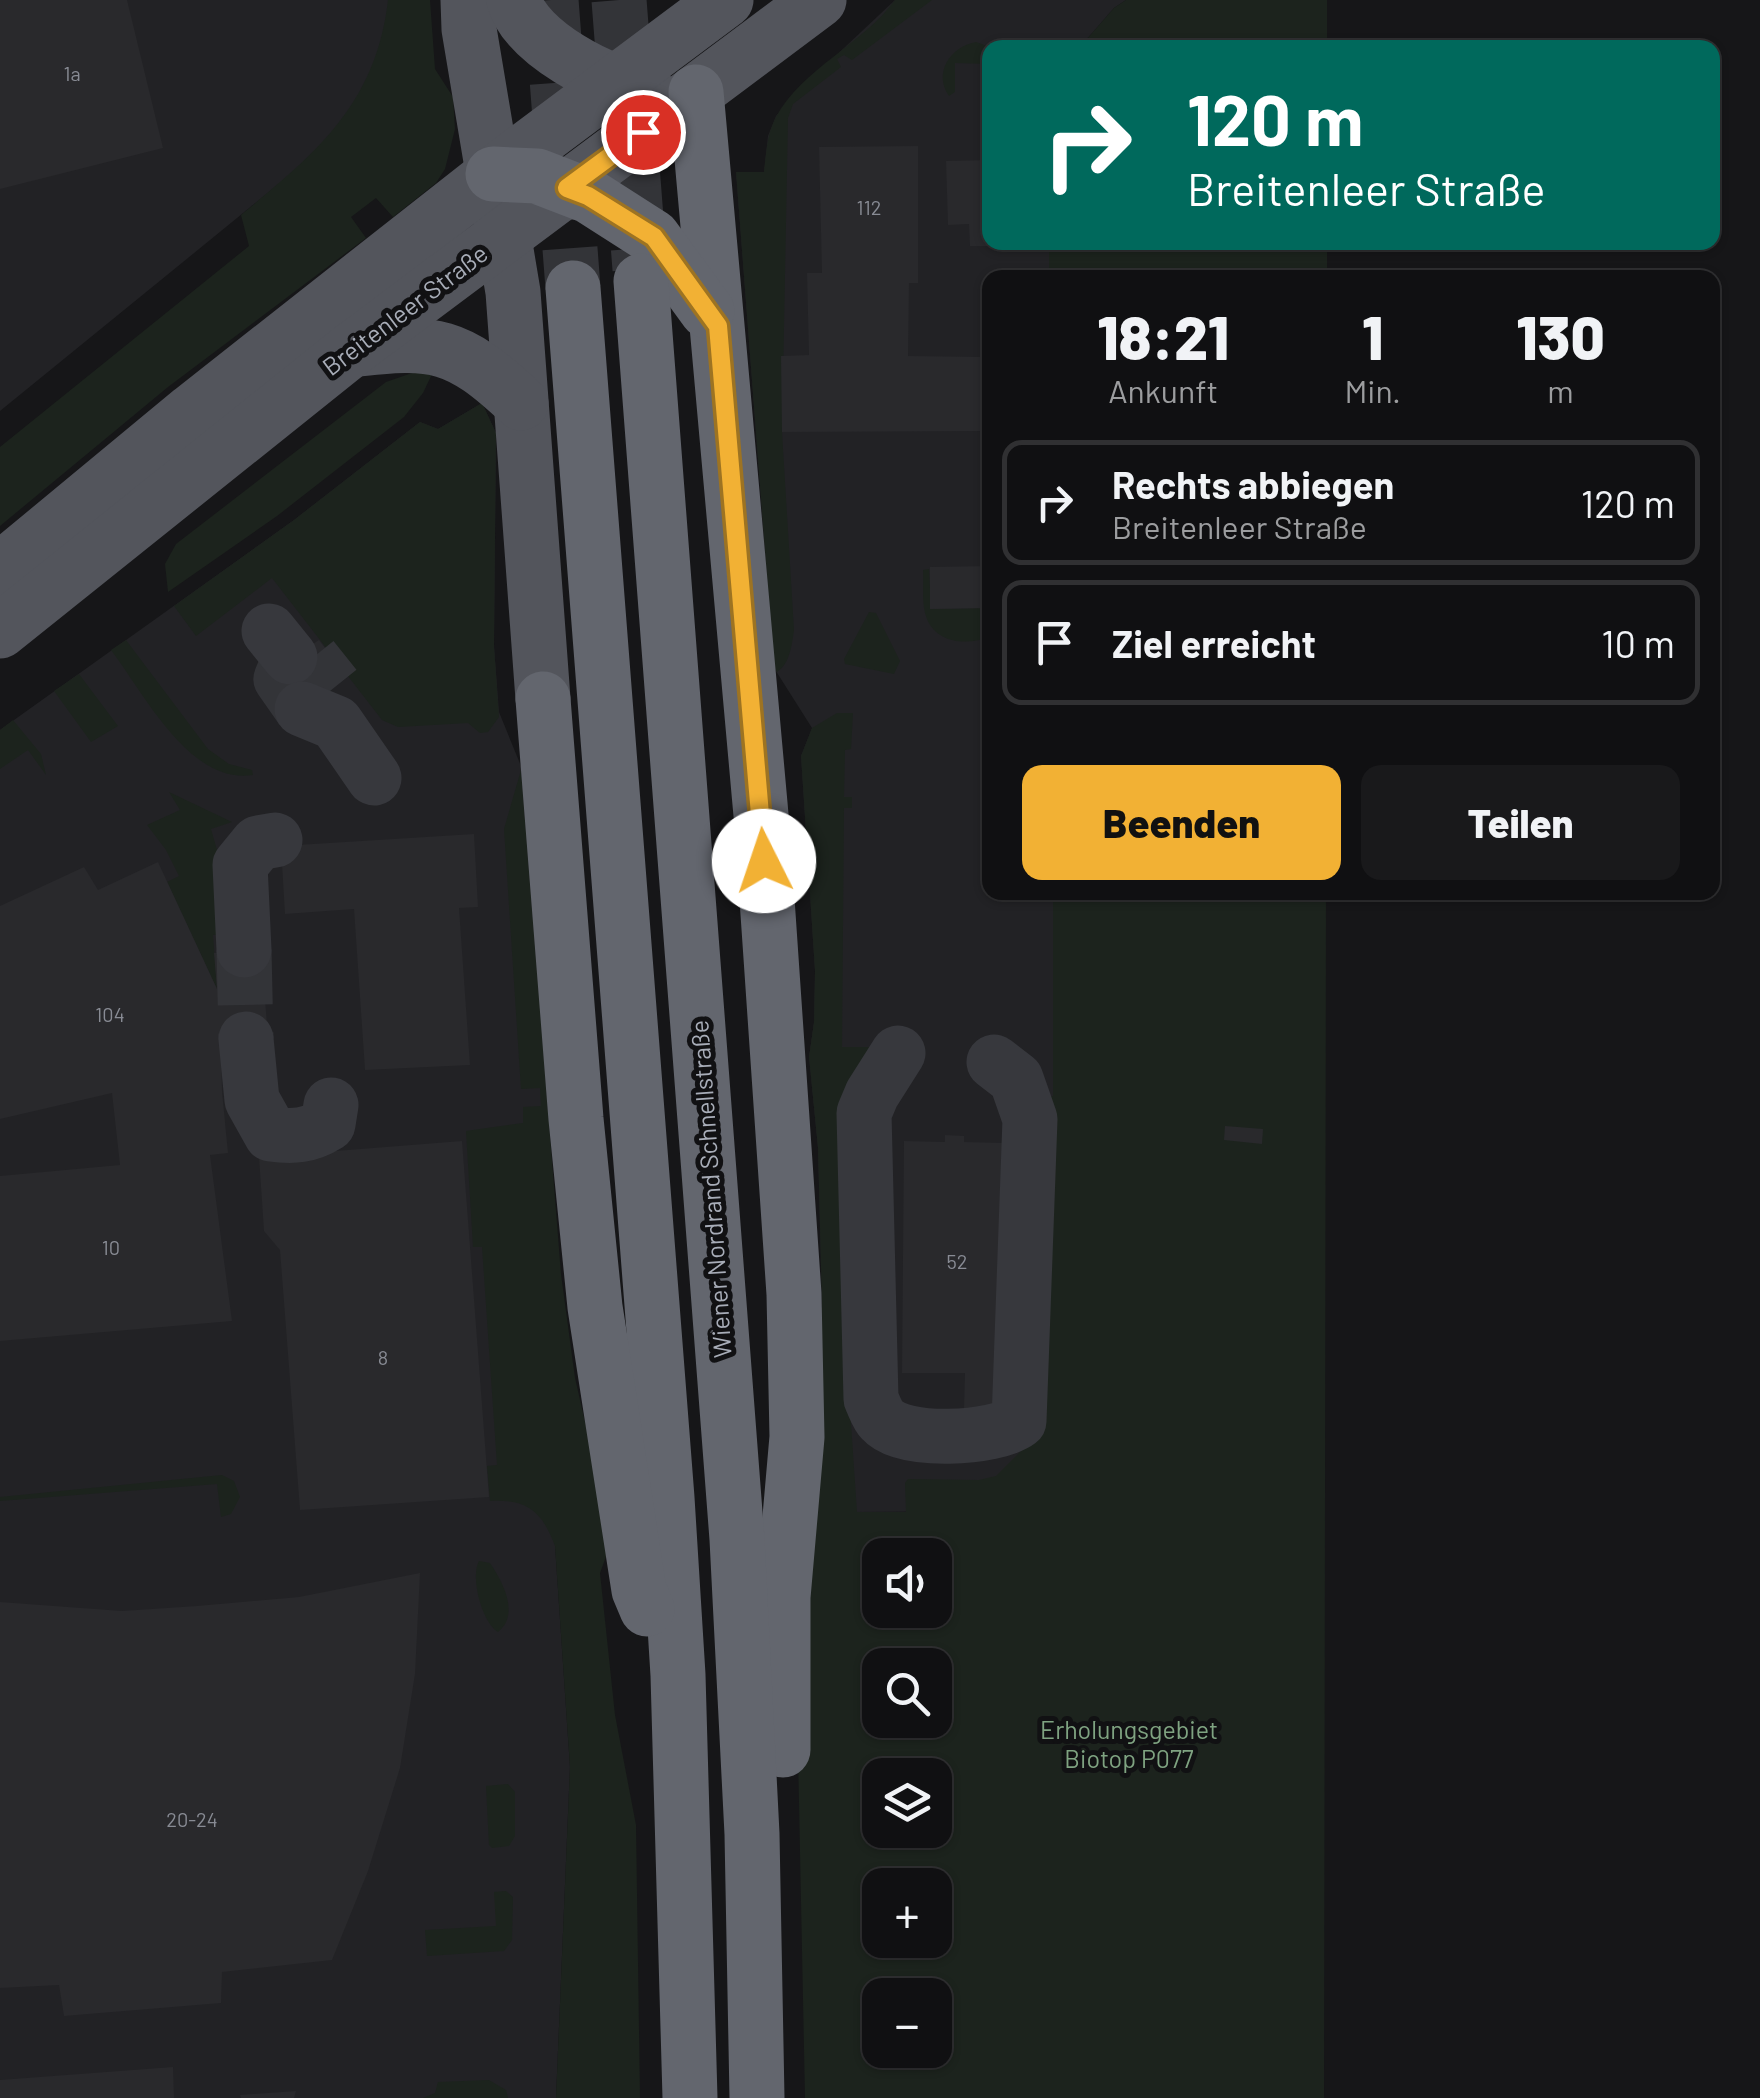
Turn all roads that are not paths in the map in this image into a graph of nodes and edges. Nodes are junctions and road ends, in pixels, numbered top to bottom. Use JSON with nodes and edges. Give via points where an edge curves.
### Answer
{"nodes":[{"id":1,"x":468,"y":0,"type":"edge"},
{"id":2,"x":514,"y":0,"type":"edge"},
{"id":3,"x":819,"y":0,"type":"edge"},
{"id":4,"x":700,"y":9,"type":"edge"},
{"id":5,"x":617,"y":82,"type":"junction"},
{"id":6,"x":696,"y":92,"type":"junction"},
{"id":7,"x":493,"y":174,"type":"junction"},
{"id":8,"x":567,"y":188,"type":"junction"},
{"id":9,"x":503,"y":236,"type":"junction"},
{"id":10,"x":641,"y":282,"type":"tunnel mouth"},
{"id":11,"x":573,"y":288,"type":"tunnel mouth"},
{"id":12,"x":718,"y":326,"type":"junction"},
{"id":13,"x":351,"y":350,"type":"junction"},
{"id":14,"x":521,"y":403,"type":"junction"},
{"id":15,"x":0,"y":570,"type":"edge"},
{"id":16,"x":0,"y":632,"type":"edge"},
{"id":17,"x":542,"y":699,"type":"joint"},
{"id":18,"x":324,"y":706,"type":"tunnel mouth"},
{"id":19,"x":374,"y":778,"type":"dead end"},
{"id":20,"x":275,"y":840,"type":"dead end"},
{"id":21,"x":244,"y":950,"type":"tunnel mouth"},
{"id":22,"x":246,"y":1039,"type":"tunnel mouth"},
{"id":23,"x":898,"y":1053,"type":"dead end"},
{"id":24,"x":994,"y":1062,"type":"dead end"},
{"id":25,"x":331,"y":1104,"type":"dead end"},
{"id":26,"x":678,"y":1675,"type":"junction"},
{"id":27,"x":752,"y":1834,"type":"junction"},
{"id":28,"x":690,"y":2098,"type":"edge"},
{"id":29,"x":757,"y":2098,"type":"edge"}],
"edges":[{"from":1,"to":7,"type":"main road"},
{"from":2,"to":5,"type":"main road","via":[[518,14],[548,44]]},
{"from":3,"to":6,"type":"main road","name":"Breitenleer Straße"},
{"from":4,"to":5,"type":"main road","name":"Breitenleer Straße"},
{"from":4,"to":6,"type":"main road"},
{"from":5,"to":6,"type":"main road"},
{"from":5,"to":7,"type":"main road","name":"Breitenleer Straße"},
{"from":6,"to":8,"type":"main road","name":"Breitenleer Straße"},
{"from":6,"to":12,"type":"highway"},
{"from":7,"to":8,"type":"highway","via":[[536,176]]},
{"from":7,"to":9,"type":"main road"},
{"from":7,"to":15,"type":"main road","name":"Breitenleer Straße"},
{"from":8,"to":9,"type":"main road","name":"Breitenleer Straße"},
{"from":8,"to":12,"type":"highway","via":[[654,237]]},
{"from":9,"to":13,"type":"main road","name":"Breitenleer Straße"},
{"from":9,"to":14,"type":"main road"},
{"from":10,"to":27,"type":"highway","name":"Wiener Nordrand Schnellstraße","via":[[736,1519]]},
{"from":11,"to":26,"type":"highway"},
{"from":12,"to":27,"type":"highway","via":[[794,1294],[796,1436],[782,1597],[783,1787]]},
{"from":13,"to":14,"type":"main road","via":[[439,348],[491,374]]},
{"from":13,"to":16,"type":"main road","name":"Breitenleer Straße"},
{"from":14,"to":17,"type":"main road"},
{"from":17,"to":26,"type":"highway","via":[[595,1307],[639,1590]]},
{"from":18,"to":19,"type":"lane"},
{"from":20,"to":21,"type":"lane","via":[[258,843],[240,864]]},
{"from":22,"to":25,"type":"lane","via":[[252,1100],[271,1134],[313,1134],[328,1124]]},
{"from":23,"to":24,"type":"lane","via":[[864,1112],[870,1399],[882,1422],[911,1434],[985,1434],[1019,1421],[1030,1119],[1016,1079]]},
{"from":26,"to":28,"type":"highway"},
{"from":27,"to":29,"type":"highway","name":"Wiener Nordrand Schnellstraße"}]}
